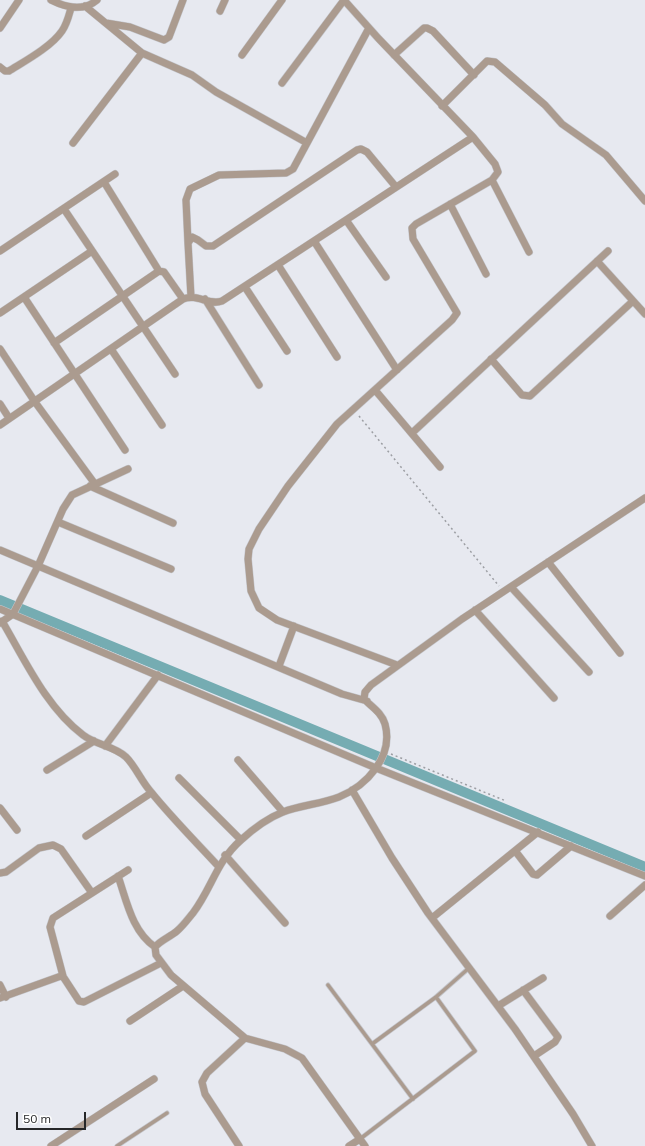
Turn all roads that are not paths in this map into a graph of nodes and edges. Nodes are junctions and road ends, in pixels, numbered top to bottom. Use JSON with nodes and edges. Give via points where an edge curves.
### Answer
{"nodes":[{"id":1,"x":19,"y":0,"type":"edge"},
{"id":2,"x":50,"y":0,"type":"edge"},
{"id":3,"x":96,"y":0,"type":"edge"},
{"id":4,"x":183,"y":0,"type":"edge"},
{"id":5,"x":225,"y":0,"type":"edge"},
{"id":6,"x":282,"y":0,"type":"edge"},
{"id":7,"x":344,"y":0,"type":"edge"},
{"id":8,"x":85,"y":6,"type":"junction"},
{"id":9,"x":72,"y":8,"type":"junction"},
{"id":10,"x":220,"y":11,"type":"dead end"},
{"id":11,"x":104,"y":22,"type":"junction"},
{"id":12,"x":0,"y":28,"type":"edge"},
{"id":13,"x":369,"y":28,"type":"junction"},
{"id":14,"x":142,"y":53,"type":"junction"},
{"id":15,"x":242,"y":55,"type":"dead end"},
{"id":16,"x":394,"y":55,"type":"junction"},
{"id":17,"x":0,"y":67,"type":"edge"},
{"id":18,"x":474,"y":75,"type":"junction"},
{"id":19,"x":282,"y":83,"type":"dead end"},
{"id":20,"x":442,"y":106,"type":"junction"},
{"id":21,"x":473,"y":137,"type":"junction"},
{"id":22,"x":73,"y":143,"type":"dead end"},
{"id":23,"x":307,"y":143,"type":"junction"},
{"id":24,"x":115,"y":174,"type":"dead end"},
{"id":25,"x":492,"y":180,"type":"junction"},
{"id":26,"x":104,"y":182,"type":"junction"},
{"id":27,"x":396,"y":187,"type":"junction"},
{"id":28,"x":645,"y":201,"type":"edge"},
{"id":29,"x":450,"y":204,"type":"junction"},
{"id":30,"x":64,"y":208,"type":"junction"},
{"id":31,"x":346,"y":220,"type":"junction"},
{"id":32,"x":314,"y":241,"type":"junction"},
{"id":33,"x":188,"y":243,"type":"junction"},
{"id":34,"x":0,"y":251,"type":"edge"},
{"id":35,"x":92,"y":251,"type":"junction"},
{"id":36,"x":608,"y":251,"type":"dead end"},
{"id":37,"x":529,"y":252,"type":"dead end"},
{"id":38,"x":597,"y":261,"type":"junction"},
{"id":39,"x":278,"y":265,"type":"junction"},
{"id":40,"x":159,"y":271,"type":"junction"},
{"id":41,"x":486,"y":274,"type":"dead end"},
{"id":42,"x":386,"y":277,"type":"dead end"},
{"id":43,"x":245,"y":287,"type":"junction"},
{"id":44,"x":24,"y":297,"type":"junction"},
{"id":45,"x":122,"y":297,"type":"junction"},
{"id":46,"x":191,"y":297,"type":"junction"},
{"id":47,"x":183,"y":299,"type":"junction"},
{"id":48,"x":205,"y":299,"type":"junction"},
{"id":49,"x":633,"y":301,"type":"junction"},
{"id":50,"x":644,"y":311,"type":"edge"},
{"id":51,"x":0,"y":313,"type":"edge"},
{"id":52,"x":142,"y":327,"type":"junction"},
{"id":53,"x":54,"y":342,"type":"junction"},
{"id":54,"x":0,"y":349,"type":"edge"},
{"id":55,"x":111,"y":349,"type":"junction"},
{"id":56,"x":287,"y":351,"type":"dead end"},
{"id":57,"x":337,"y":357,"type":"dead end"},
{"id":58,"x":491,"y":359,"type":"junction"},
{"id":59,"x":397,"y":370,"type":"junction"},
{"id":60,"x":75,"y":374,"type":"junction"},
{"id":61,"x":175,"y":374,"type":"dead end"},
{"id":62,"x":259,"y":384,"type":"dead end"},
{"id":63,"x":375,"y":390,"type":"junction"},
{"id":64,"x":35,"y":402,"type":"junction"},
{"id":65,"x":0,"y":404,"type":"edge"},
{"id":66,"x":10,"y":418,"type":"junction"},
{"id":67,"x":0,"y":425,"type":"edge"},
{"id":68,"x":162,"y":425,"type":"dead end"},
{"id":69,"x":412,"y":433,"type":"junction"},
{"id":70,"x":125,"y":450,"type":"dead end"},
{"id":71,"x":440,"y":467,"type":"dead end"},
{"id":72,"x":128,"y":469,"type":"dead end"},
{"id":73,"x":92,"y":485,"type":"junction"},
{"id":74,"x":645,"y":498,"type":"edge"},
{"id":75,"x":58,"y":522,"type":"junction"},
{"id":76,"x":173,"y":523,"type":"dead end"},
{"id":77,"x":0,"y":550,"type":"edge"},
{"id":78,"x":548,"y":562,"type":"junction"},
{"id":79,"x":38,"y":566,"type":"junction"},
{"id":80,"x":171,"y":568,"type":"dead end"},
{"id":81,"x":511,"y":587,"type":"junction"},
{"id":82,"x":0,"y":609,"type":"edge"},
{"id":83,"x":476,"y":610,"type":"junction"},
{"id":84,"x":15,"y":612,"type":"junction"},
{"id":85,"x":1,"y":622,"type":"edge"},
{"id":86,"x":294,"y":626,"type":"junction"},
{"id":87,"x":620,"y":653,"type":"dead end"},
{"id":88,"x":396,"y":665,"type":"junction"},
{"id":89,"x":279,"y":666,"type":"junction"},
{"id":90,"x":589,"y":672,"type":"dead end"},
{"id":91,"x":158,"y":675,"type":"junction"},
{"id":92,"x":554,"y":698,"type":"dead end"},
{"id":93,"x":367,"y":701,"type":"junction"},
{"id":94,"x":94,"y":741,"type":"junction"},
{"id":95,"x":105,"y":746,"type":"junction"},
{"id":96,"x":380,"y":759,"type":"junction"},
{"id":97,"x":238,"y":760,"type":"dead end"},
{"id":98,"x":47,"y":770,"type":"dead end"},
{"id":99,"x":179,"y":778,"type":"dead end"},
{"id":100,"x":352,"y":790,"type":"junction"},
{"id":101,"x":151,"y":793,"type":"junction"},
{"id":102,"x":0,"y":808,"type":"edge"},
{"id":103,"x":283,"y":812,"type":"junction"},
{"id":104,"x":17,"y":830,"type":"dead end"},
{"id":105,"x":538,"y":832,"type":"junction"},
{"id":106,"x":86,"y":836,"type":"dead end"},
{"id":107,"x":241,"y":840,"type":"junction"},
{"id":108,"x":571,"y":846,"type":"junction"},
{"id":109,"x":516,"y":852,"type":"junction"},
{"id":110,"x":225,"y":855,"type":"junction"},
{"id":111,"x":219,"y":867,"type":"junction"},
{"id":112,"x":128,"y":870,"type":"dead end"},
{"id":113,"x":0,"y":873,"type":"edge"},
{"id":114,"x":118,"y":876,"type":"junction"},
{"id":115,"x":645,"y":876,"type":"edge"},
{"id":116,"x":645,"y":885,"type":"edge"},
{"id":117,"x":92,"y":893,"type":"junction"},
{"id":118,"x":610,"y":916,"type":"dead end"},
{"id":119,"x":432,"y":918,"type":"junction"},
{"id":120,"x":285,"y":923,"type":"dead end"},
{"id":121,"x":155,"y":947,"type":"junction"},
{"id":122,"x":161,"y":963,"type":"junction"},
{"id":123,"x":469,"y":968,"type":"junction"},
{"id":124,"x":63,"y":976,"type":"junction"},
{"id":125,"x":543,"y":978,"type":"dead end"},
{"id":126,"x":0,"y":985,"type":"edge"},
{"id":127,"x":328,"y":985,"type":"dead end"},
{"id":128,"x":183,"y":986,"type":"junction"},
{"id":129,"x":523,"y":990,"type":"junction"},
{"id":130,"x":436,"y":997,"type":"junction"},
{"id":131,"x":3,"y":998,"type":"edge"},
{"id":132,"x":498,"y":1006,"type":"junction"},
{"id":133,"x":130,"y":1020,"type":"dead end"},
{"id":134,"x":244,"y":1038,"type":"junction"},
{"id":135,"x":372,"y":1044,"type":"junction"},
{"id":136,"x":534,"y":1056,"type":"junction"},
{"id":137,"x":154,"y":1079,"type":"dead end"},
{"id":138,"x":413,"y":1099,"type":"junction"},
{"id":139,"x":167,"y":1112,"type":"dead end"},
{"id":140,"x":360,"y":1139,"type":"junction"},
{"id":141,"x":51,"y":1146,"type":"edge"},
{"id":142,"x":117,"y":1146,"type":"edge"},
{"id":143,"x":239,"y":1146,"type":"edge"},
{"id":144,"x":349,"y":1146,"type":"edge"},
{"id":145,"x":365,"y":1146,"type":"edge"},
{"id":146,"x":591,"y":1146,"type":"edge"}],
"edges":[{"from":1,"to":12,"type":"street"},
{"from":2,"to":9,"type":"street"},
{"from":3,"to":8,"type":"street"},
{"from":4,"to":11,"type":"street","via":[[169,37],[164,40],[130,27]]},
{"from":5,"to":10,"type":"street"},
{"from":6,"to":15,"type":"street"},
{"from":7,"to":13,"type":"street"},
{"from":7,"to":19,"type":"street"},
{"from":8,"to":9,"type":"street"},
{"from":8,"to":11,"type":"street"},
{"from":9,"to":17,"type":"street","via":[[59,34],[33,56],[8,71]]},
{"from":11,"to":14,"type":"street"},
{"from":13,"to":16,"type":"street"},
{"from":13,"to":23,"type":"street"},
{"from":14,"to":22,"type":"street"},
{"from":14,"to":23,"type":"street","via":[[192,75],[216,92]]},
{"from":16,"to":18,"type":"street","via":[[427,28],[433,31]]},
{"from":16,"to":20,"type":"street"},
{"from":18,"to":20,"type":"street"},
{"from":18,"to":28,"type":"street","via":[[487,61],[497,64],[545,105],[562,124],[606,155]]},
{"from":20,"to":21,"type":"street"},
{"from":21,"to":25,"type":"street","via":[[497,167],[498,172]]},
{"from":21,"to":27,"type":"street"},
{"from":23,"to":33,"type":"street","via":[[296,165],[289,172],[219,175],[190,189],[186,200]]},
{"from":24,"to":26,"type":"street"},
{"from":25,"to":29,"type":"street"},
{"from":25,"to":37,"type":"street"},
{"from":26,"to":30,"type":"street"},
{"from":26,"to":40,"type":"street"},
{"from":27,"to":31,"type":"street"},
{"from":27,"to":33,"type":"street","via":[[367,152],[361,149],[213,246],[206,246],[192,237]]},
{"from":29,"to":41,"type":"street"},
{"from":29,"to":59,"type":"street","via":[[416,224],[412,228],[412,233],[457,313]]},
{"from":30,"to":34,"type":"street"},
{"from":30,"to":35,"type":"street"},
{"from":31,"to":32,"type":"street"},
{"from":31,"to":42,"type":"street"},
{"from":32,"to":39,"type":"street"},
{"from":32,"to":59,"type":"street"},
{"from":33,"to":46,"type":"street"},
{"from":35,"to":44,"type":"street"},
{"from":35,"to":45,"type":"street"},
{"from":36,"to":38,"type":"street"},
{"from":38,"to":49,"type":"street"},
{"from":38,"to":58,"type":"street"},
{"from":39,"to":43,"type":"street"},
{"from":39,"to":57,"type":"street"},
{"from":40,"to":45,"type":"street"},
{"from":40,"to":47,"type":"street","via":[[164,272]]},
{"from":43,"to":48,"type":"street","via":[[218,302]]},
{"from":43,"to":56,"type":"street"},
{"from":44,"to":51,"type":"street"},
{"from":44,"to":53,"type":"street"},
{"from":45,"to":52,"type":"street"},
{"from":45,"to":53,"type":"street"},
{"from":46,"to":47,"type":"street"},
{"from":46,"to":48,"type":"street"},
{"from":47,"to":52,"type":"street"},
{"from":48,"to":62,"type":"street"},
{"from":49,"to":50,"type":"street"},
{"from":49,"to":58,"type":"street","via":[[530,396],[522,395]]},
{"from":52,"to":55,"type":"street"},
{"from":52,"to":61,"type":"street"},
{"from":53,"to":60,"type":"street"},
{"from":54,"to":64,"type":"street"},
{"from":55,"to":60,"type":"street"},
{"from":55,"to":68,"type":"street"},
{"from":58,"to":69,"type":"street"},
{"from":59,"to":63,"type":"street"},
{"from":60,"to":64,"type":"street"},
{"from":60,"to":70,"type":"street"},
{"from":63,"to":69,"type":"street"},
{"from":63,"to":86,"type":"street","via":[[326,436],[263,522],[250,549],[248,570],[254,601],[265,613]]},
{"from":64,"to":66,"type":"street"},
{"from":64,"to":73,"type":"street"},
{"from":65,"to":66,"type":"street"},
{"from":66,"to":67,"type":"street"},
{"from":69,"to":71,"type":"street"},
{"from":72,"to":73,"type":"street"},
{"from":73,"to":75,"type":"street","via":[[72,495]]},
{"from":73,"to":76,"type":"street"},
{"from":74,"to":78,"type":"street"},
{"from":75,"to":79,"type":"street"},
{"from":75,"to":80,"type":"street"},
{"from":77,"to":79,"type":"street"},
{"from":78,"to":81,"type":"street"},
{"from":78,"to":87,"type":"street"},
{"from":79,"to":84,"type":"street"},
{"from":79,"to":89,"type":"street"},
{"from":81,"to":83,"type":"street"},
{"from":81,"to":90,"type":"street"},
{"from":82,"to":84,"type":"street"},
{"from":83,"to":88,"type":"street"},
{"from":83,"to":92,"type":"street"},
{"from":84,"to":85,"type":"street"},
{"from":84,"to":91,"type":"street"},
{"from":85,"to":94,"type":"street","via":[[47,696],[69,722]]},
{"from":86,"to":88,"type":"street"},
{"from":86,"to":89,"type":"street"},
{"from":88,"to":93,"type":"street","via":[[365,692],[364,699]]},
{"from":89,"to":93,"type":"street","via":[[342,694]]},
{"from":91,"to":95,"type":"street"},
{"from":91,"to":96,"type":"street"},
{"from":93,"to":96,"type":"street","via":[[385,723],[386,741]]},
{"from":94,"to":95,"type":"street"},
{"from":94,"to":98,"type":"street"},
{"from":95,"to":101,"type":"street","via":[[127,758]]},
{"from":96,"to":100,"type":"street","via":[[366,781]]},
{"from":96,"to":105,"type":"street"},
{"from":97,"to":103,"type":"street"},
{"from":99,"to":107,"type":"street"},
{"from":100,"to":103,"type":"street","via":[[338,797]]},
{"from":100,"to":119,"type":"street","via":[[392,858]]},
{"from":101,"to":106,"type":"street"},
{"from":101,"to":111,"type":"street"},
{"from":102,"to":104,"type":"street"},
{"from":103,"to":107,"type":"street","via":[[270,818]]},
{"from":105,"to":108,"type":"street"},
{"from":105,"to":109,"type":"street"},
{"from":107,"to":110,"type":"street"},
{"from":108,"to":109,"type":"street","via":[[537,875],[533,874]]},
{"from":108,"to":115,"type":"street"},
{"from":109,"to":119,"type":"street"},
{"from":110,"to":111,"type":"street"},
{"from":110,"to":120,"type":"street"},
{"from":111,"to":121,"type":"street","via":[[193,913],[177,931]]},
{"from":112,"to":114,"type":"street"},
{"from":113,"to":117,"type":"street","via":[[6,872],[39,848],[53,845],[61,849]]},
{"from":114,"to":117,"type":"street"},
{"from":114,"to":121,"type":"street","via":[[136,926],[144,938]]},
{"from":116,"to":118,"type":"street"},
{"from":117,"to":124,"type":"street","via":[[56,914],[50,923]]},
{"from":119,"to":123,"type":"street"},
{"from":121,"to":122,"type":"street","via":[[154,951]]},
{"from":122,"to":124,"type":"street","via":[[84,1002],[79,1001]]},
{"from":122,"to":128,"type":"street"},
{"from":123,"to":130,"type":"lane"},
{"from":123,"to":132,"type":"street"},
{"from":124,"to":131,"type":"street"},
{"from":125,"to":129,"type":"street"},
{"from":126,"to":131,"type":"street"},
{"from":127,"to":135,"type":"lane"},
{"from":128,"to":133,"type":"street"},
{"from":128,"to":134,"type":"street"},
{"from":129,"to":132,"type":"street"},
{"from":129,"to":136,"type":"street","via":[[558,1038]]},
{"from":130,"to":135,"type":"lane"},
{"from":130,"to":138,"type":"lane","via":[[475,1050]]},
{"from":132,"to":136,"type":"street"},
{"from":134,"to":140,"type":"street","via":[[285,1049],[302,1058]]},
{"from":134,"to":143,"type":"street","via":[[207,1073],[202,1082],[205,1094]]},
{"from":135,"to":138,"type":"lane"},
{"from":136,"to":146,"type":"street"},
{"from":137,"to":141,"type":"street"},
{"from":138,"to":140,"type":"lane"},
{"from":139,"to":142,"type":"lane"},
{"from":140,"to":144,"type":"street"},
{"from":140,"to":145,"type":"street"}]}
